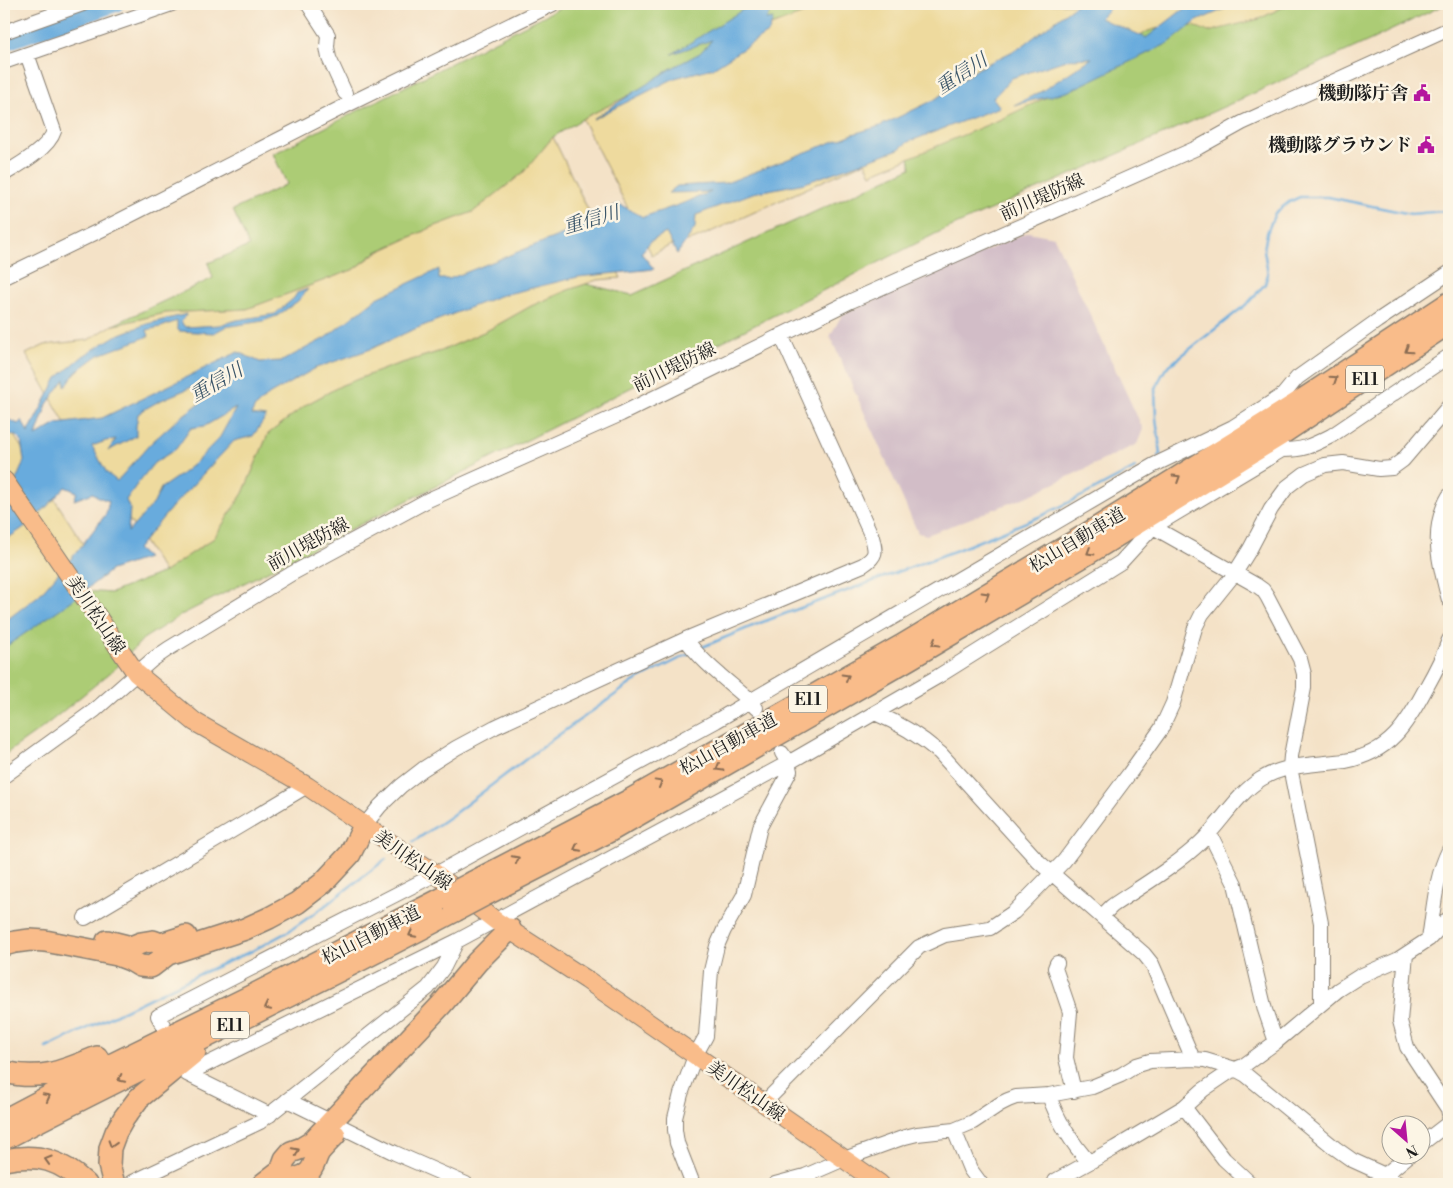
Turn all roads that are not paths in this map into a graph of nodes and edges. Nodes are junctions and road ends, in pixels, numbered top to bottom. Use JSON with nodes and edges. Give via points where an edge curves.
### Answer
{"nodes":[{"id":1,"x":83,"y":4,"type":"edge"},
{"id":2,"x":172,"y":4,"type":"edge"},
{"id":3,"x":308,"y":4,"type":"edge"},
{"id":4,"x":553,"y":4,"type":"edge"},
{"id":5,"x":1449,"y":29,"type":"edge"},
{"id":6,"x":4,"y":32,"type":"edge"},
{"id":7,"x":28,"y":54,"type":"junction"},
{"id":8,"x":4,"y":62,"type":"edge"},
{"id":9,"x":345,"y":93,"type":"dead end"},
{"id":10,"x":4,"y":174,"type":"edge"},
{"id":11,"x":1449,"y":273,"type":"edge"},
{"id":12,"x":4,"y":277,"type":"edge"},
{"id":13,"x":1449,"y":303,"type":"edge"},
{"id":14,"x":1449,"y":323,"type":"edge"},
{"id":15,"x":781,"y":335,"type":"junction"},
{"id":16,"x":1449,"y":356,"type":"edge"},
{"id":17,"x":1449,"y":406,"type":"edge"},
{"id":18,"x":4,"y":480,"type":"edge"},
{"id":19,"x":1449,"y":496,"type":"edge"},
{"id":20,"x":1153,"y":527,"type":"junction"},
{"id":21,"x":1236,"y":573,"type":"junction"},
{"id":22,"x":1449,"y":600,"type":"edge"},
{"id":23,"x":1449,"y":640,"type":"edge"},
{"id":24,"x":693,"y":648,"type":"junction"},
{"id":25,"x":132,"y":666,"type":"junction"},
{"id":26,"x":753,"y":704,"type":"junction"},
{"id":27,"x":875,"y":712,"type":"junction"},
{"id":28,"x":785,"y":758,"type":"junction"},
{"id":29,"x":1290,"y":767,"type":"junction"},
{"id":30,"x":4,"y":776,"type":"edge"},
{"id":31,"x":307,"y":786,"type":"junction"},
{"id":32,"x":364,"y":826,"type":"junction"},
{"id":33,"x":1210,"y":834,"type":"junction"},
{"id":34,"x":1449,"y":850,"type":"edge"},
{"id":35,"x":1052,"y":873,"type":"junction"},
{"id":36,"x":436,"y":874,"type":"junction"},
{"id":37,"x":480,"y":888,"type":"junction"},
{"id":38,"x":447,"y":905,"type":"junction"},
{"id":39,"x":1102,"y":916,"type":"junction"},
{"id":40,"x":85,"y":918,"type":"dead end"},
{"id":41,"x":1449,"y":918,"type":"edge"},
{"id":42,"x":503,"y":925,"type":"junction"},
{"id":43,"x":4,"y":931,"type":"edge"},
{"id":44,"x":1429,"y":939,"type":"junction"},
{"id":45,"x":457,"y":941,"type":"junction"},
{"id":46,"x":4,"y":945,"type":"edge"},
{"id":47,"x":1406,"y":954,"type":"junction"},
{"id":48,"x":1057,"y":963,"type":"dead end"},
{"id":49,"x":258,"y":992,"type":"junction"},
{"id":50,"x":1321,"y":1004,"type":"junction"},
{"id":51,"x":231,"y":1024,"type":"junction"},
{"id":52,"x":163,"y":1025,"type":"dead end"},
{"id":53,"x":1276,"y":1042,"type":"junction"},
{"id":54,"x":696,"y":1056,"type":"junction"},
{"id":55,"x":1193,"y":1059,"type":"junction"},
{"id":56,"x":1236,"y":1068,"type":"junction"},
{"id":57,"x":4,"y":1072,"type":"edge"},
{"id":58,"x":1074,"y":1091,"type":"junction"},
{"id":59,"x":1049,"y":1095,"type":"junction"},
{"id":60,"x":287,"y":1100,"type":"junction"},
{"id":61,"x":764,"y":1104,"type":"junction"},
{"id":62,"x":1184,"y":1107,"type":"junction"},
{"id":63,"x":1449,"y":1114,"type":"edge"},
{"id":64,"x":270,"y":1115,"type":"junction"},
{"id":65,"x":4,"y":1120,"type":"edge"},
{"id":66,"x":1449,"y":1120,"type":"edge"},
{"id":67,"x":337,"y":1124,"type":"junction"},
{"id":68,"x":954,"y":1130,"type":"junction"},
{"id":69,"x":1430,"y":1137,"type":"edge"},
{"id":70,"x":4,"y":1139,"type":"edge"},
{"id":71,"x":844,"y":1159,"type":"junction"},
{"id":72,"x":4,"y":1160,"type":"edge"},
{"id":73,"x":1089,"y":1162,"type":"junction"},
{"id":74,"x":1396,"y":1166,"type":"edge"},
{"id":75,"x":1385,"y":1175,"type":"junction"},
{"id":76,"x":124,"y":1183,"type":"edge"},
{"id":77,"x":86,"y":1184,"type":"edge"},
{"id":78,"x":263,"y":1184,"type":"edge"},
{"id":79,"x":283,"y":1184,"type":"edge"},
{"id":80,"x":466,"y":1184,"type":"edge"},
{"id":81,"x":692,"y":1184,"type":"edge"},
{"id":82,"x":775,"y":1184,"type":"edge"},
{"id":83,"x":880,"y":1184,"type":"edge"},
{"id":84,"x":981,"y":1184,"type":"edge"},
{"id":85,"x":1057,"y":1184,"type":"edge"},
{"id":86,"x":1251,"y":1184,"type":"edge"},
{"id":87,"x":1372,"y":1184,"type":"edge"},
{"id":88,"x":1399,"y":1184,"type":"edge"}],
"edges":[{"from":1,"to":6,"type":"street"},
{"from":2,"to":7,"type":"street"},
{"from":3,"to":9,"type":"street","via":[[328,35],[329,58]]},
{"from":4,"to":12,"type":"street"},
{"from":5,"to":15,"type":"street","name":"前川堤防線","via":[[1242,123],[1199,147]]},
{"from":7,"to":8,"type":"street"},
{"from":7,"to":10,"type":"street","via":[[54,131],[36,152]]},
{"from":11,"to":26,"type":"street","via":[[1297,378],[1283,395],[1233,427],[1128,480]]},
{"from":37,"to":13,"type":"highway","name":"松山自動車道","number":"E11","one_way":true,"via":[[901,646],[1293,406]]},
{"from":14,"to":37,"type":"highway","name":"松山自動車道","number":"E11","one_way":true,"via":[[1280,435],[909,659],[610,831]]},
{"from":15,"to":24,"type":"street","via":[[872,537],[874,555],[863,565]]},
{"from":15,"to":25,"type":"street","name":"前川堤防線","via":[[621,414],[428,500],[291,574],[152,660]]},
{"from":16,"to":20,"type":"street","via":[[1331,436],[1298,450],[1282,450]]},
{"from":17,"to":21,"type":"street","via":[[1403,460],[1392,468],[1325,465],[1304,474],[1287,487],[1271,509]]},
{"from":18,"to":25,"type":"main road","name":"美川松山線"},
{"from":19,"to":22,"type":"street","via":[[1438,525],[1437,548]]},
{"from":20,"to":21,"type":"street"},
{"from":20,"to":27,"type":"street","via":[[1121,562]]},
{"from":21,"to":29,"type":"street","via":[[1263,590],[1300,659],[1304,688]]},
{"from":21,"to":35,"type":"street","via":[[1202,614],[1195,628],[1173,703],[1161,729]]},
{"from":23,"to":29,"type":"street","via":[[1444,656],[1411,716],[1384,745],[1366,755],[1346,760]]},
{"from":24,"to":26,"type":"street"},
{"from":24,"to":32,"type":"street","via":[[495,727],[456,748],[401,786]]},
{"from":25,"to":30,"type":"street","name":"前川堤防線","via":[[95,710]]},
{"from":25,"to":31,"type":"main road","name":"美川松山線","via":[[195,722]]},
{"from":26,"to":36,"type":"street","via":[[716,721]]},
{"from":27,"to":28,"type":"street"},
{"from":27,"to":35,"type":"street","via":[[898,723],[940,753]]},
{"from":28,"to":42,"type":"street"},
{"from":28,"to":54,"type":"street","via":[[790,771],[760,827],[744,895],[717,946],[711,971],[706,1036]]},
{"from":29,"to":33,"type":"street","via":[[1274,772],[1248,789]]},
{"from":29,"to":50,"type":"street","via":[[1321,923]]},
{"from":31,"to":32,"type":"main road","name":"美川松山線"},
{"from":31,"to":40,"type":"street"},
{"from":32,"to":36,"type":"main road","name":"美川松山線"},
{"from":32,"to":43,"type":"highway","via":[[315,873],[258,912],[172,941],[161,944],[153,941],[131,947],[64,930],[32,927]]},
{"from":32,"to":46,"type":"highway","via":[[350,854],[323,883],[297,903],[245,929],[168,954],[151,967],[140,966],[117,955],[45,941]]},
{"from":33,"to":39,"type":"street"},
{"from":33,"to":53,"type":"street","via":[[1235,884],[1265,1010]]},
{"from":34,"to":44,"type":"street","via":[[1436,884]]},
{"from":35,"to":39,"type":"street"},
{"from":35,"to":61,"type":"street","via":[[1014,912],[990,928],[945,935],[919,947]]},
{"from":36,"to":42,"type":"main road","name":"美川松山線"},
{"from":36,"to":52,"type":"street","via":[[158,1016]]},
{"from":37,"to":38,"type":"highway","name":"松山自動車道","number":"E11","bridge":true},
{"from":38,"to":49,"type":"highway","name":"松山自動車道","number":"E11"},
{"from":38,"to":51,"type":"highway","name":"松山自動車道","number":"E11","one_way":true,"via":[[384,949]]},
{"from":39,"to":55,"type":"street","via":[[1152,964]]},
{"from":41,"to":44,"type":"street"},
{"from":42,"to":45,"type":"street"},
{"from":42,"to":54,"type":"main road","name":"美川松山線"},
{"from":42,"to":67,"type":"highway","via":[[442,1004]]},
{"from":44,"to":47,"type":"street"},
{"from":45,"to":60,"type":"street","via":[[444,967],[428,988]]},
{"from":45,"to":64,"type":"street","via":[[186,1072]]},
{"from":47,"to":50,"type":"street","via":[[1360,976]]},
{"from":47,"to":63,"type":"street","via":[[1400,1021],[1406,1047]]},
{"from":48,"to":58,"type":"street","via":[[1055,968],[1070,1012],[1066,1058]]},
{"from":49,"to":57,"type":"highway","via":[[62,1071],[39,1076]]},
{"from":65,"to":49,"type":"highway","name":"松山自動車道","number":"E11","one_way":true},
{"from":50,"to":53,"type":"street"},
{"from":51,"to":70,"type":"highway","name":"松山自動車道","number":"E11","one_way":true},
{"from":51,"to":76,"type":"highway","one_way":true,"via":[[139,1098],[124,1118],[110,1148],[109,1165]]},
{"from":53,"to":56,"type":"street"},
{"from":54,"to":61,"type":"main road","name":"美川松山線"},
{"from":54,"to":81,"type":"street","via":[[675,1118],[677,1143]]},
{"from":55,"to":56,"type":"street"},
{"from":55,"to":58,"type":"street","via":[[1150,1061],[1106,1083]]},
{"from":56,"to":62,"type":"street"},
{"from":56,"to":75,"type":"street","via":[[1335,1148]]},
{"from":58,"to":59,"type":"street"},
{"from":59,"to":68,"type":"street","via":[[1016,1097]]},
{"from":59,"to":73,"type":"street","via":[[1078,1150]]},
{"from":60,"to":64,"type":"street"},
{"from":60,"to":67,"type":"street"},
{"from":61,"to":71,"type":"main road","name":"美川松山線"},
{"from":62,"to":73,"type":"street"},
{"from":62,"to":86,"type":"street","via":[[1224,1158]]},
{"from":64,"to":76,"type":"street"},
{"from":66,"to":69,"type":"street"},
{"from":78,"to":67,"type":"highway","one_way":true,"via":[[282,1170],[290,1152],[302,1148]]},
{"from":67,"to":79,"type":"highway","via":[[306,1175]]},
{"from":67,"to":80,"type":"street"},
{"from":68,"to":71,"type":"street","via":[[905,1137]]},
{"from":68,"to":84,"type":"street","via":[[970,1168]]},
{"from":71,"to":82,"type":"street","via":[[805,1176]]},
{"from":71,"to":83,"type":"main road","name":"美川松山線"},
{"from":77,"to":72,"type":"highway","one_way":true,"via":[[58,1163],[41,1158],[25,1156]]},
{"from":73,"to":85,"type":"street","via":[[1055,1181]]},
{"from":74,"to":75,"type":"street"},
{"from":75,"to":87,"type":"street"},
{"from":75,"to":88,"type":"street"}]}
